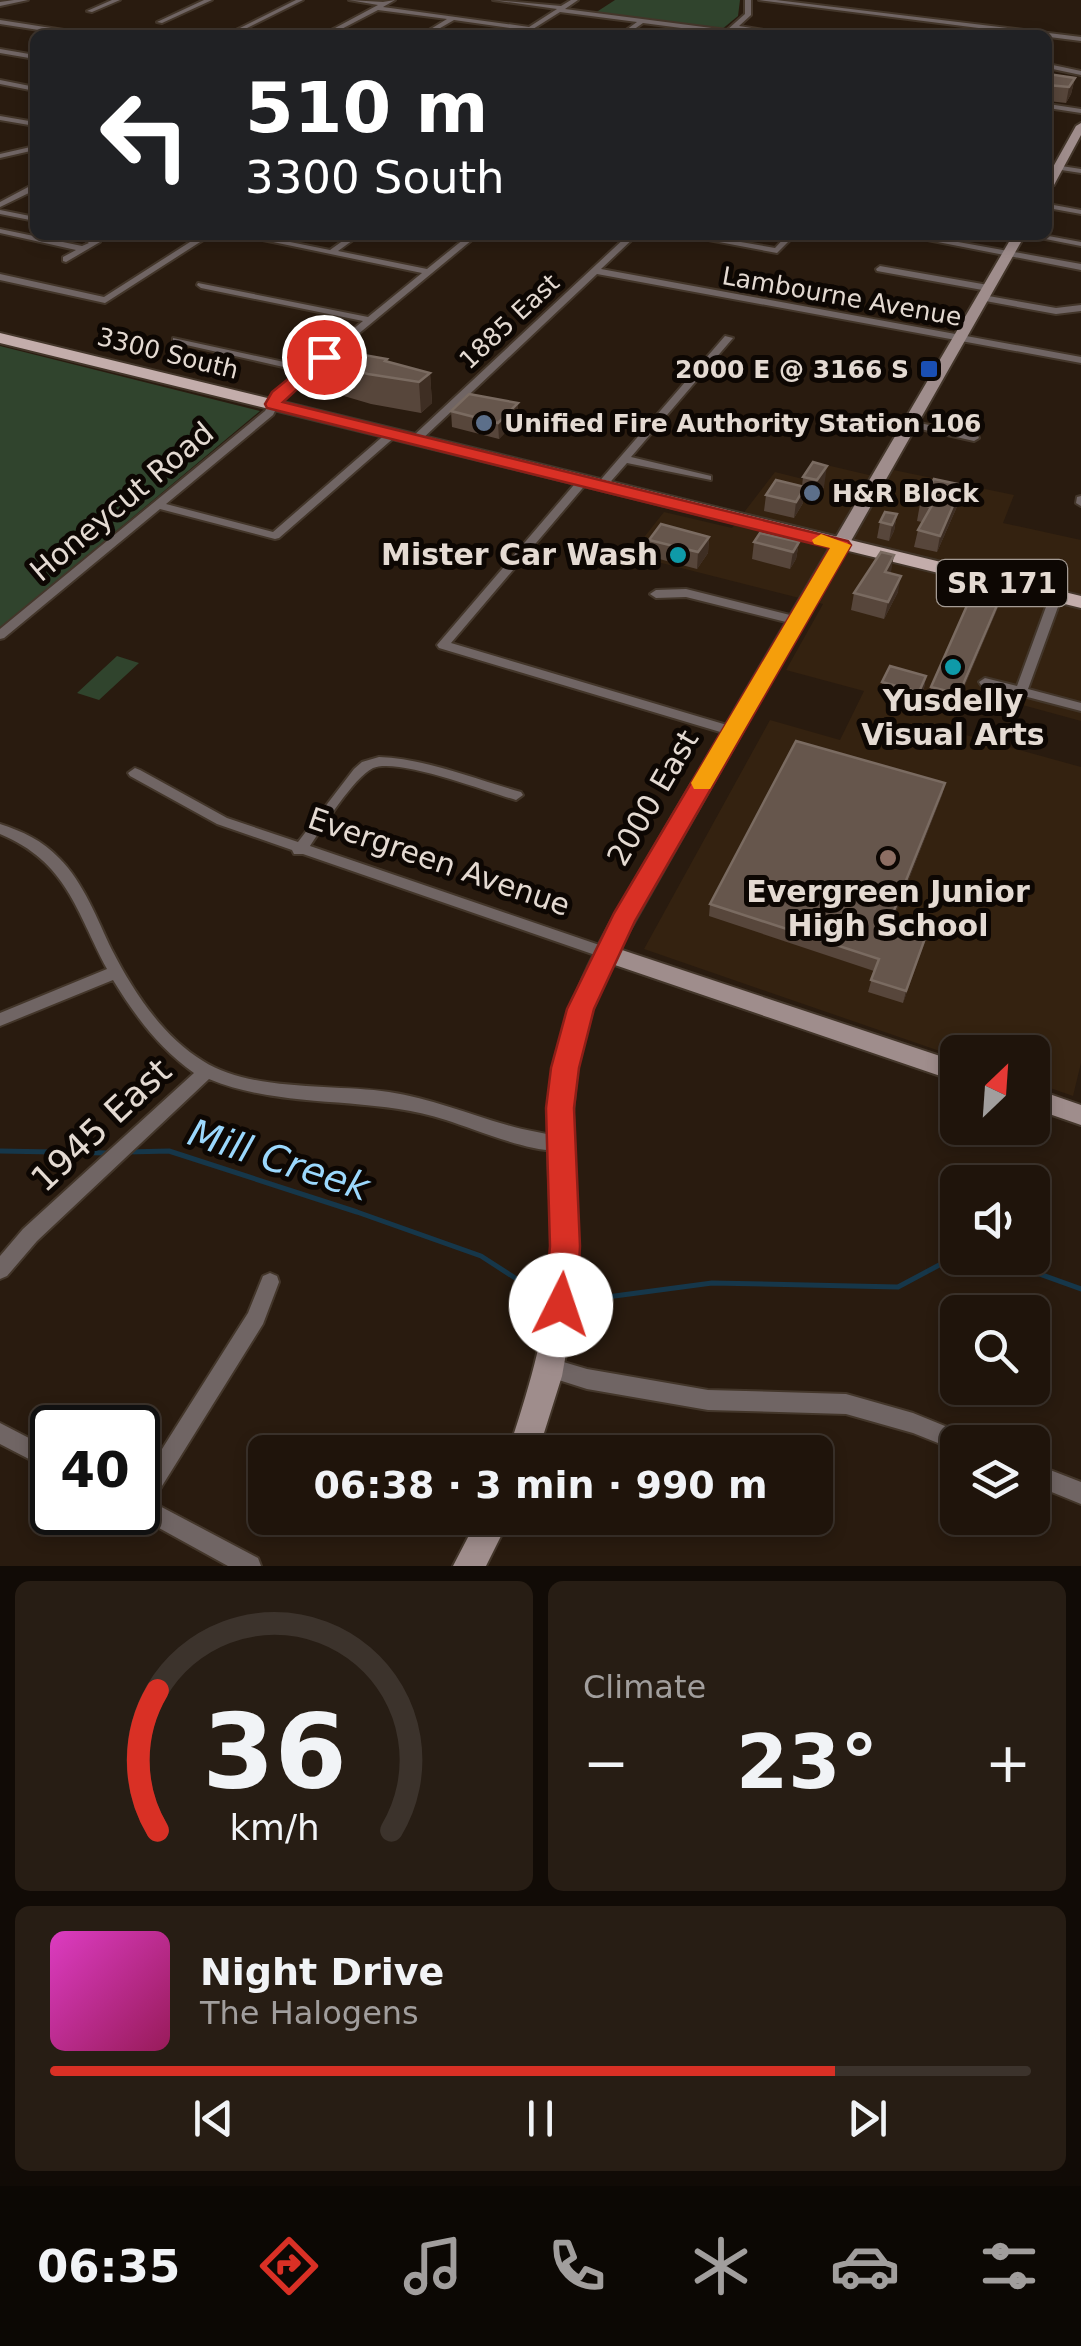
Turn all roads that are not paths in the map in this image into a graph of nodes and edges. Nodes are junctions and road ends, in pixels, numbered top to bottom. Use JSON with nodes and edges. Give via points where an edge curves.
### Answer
{"nodes":[{"id":1,"x":25,"y":0,"type":"edge"},
{"id":2,"x":117,"y":0,"type":"edge"},
{"id":3,"x":208,"y":0,"type":"edge"},
{"id":4,"x":300,"y":0,"type":"edge"},
{"id":5,"x":352,"y":0,"type":"edge"},
{"id":6,"x":392,"y":0,"type":"edge"},
{"id":7,"x":496,"y":0,"type":"edge"},
{"id":8,"x":574,"y":0,"type":"edge"},
{"id":9,"x":748,"y":0,"type":"edge"},
{"id":10,"x":765,"y":0,"type":"edge"},
{"id":11,"x":0,"y":4,"type":"edge"},
{"id":12,"x":380,"y":6,"type":"junction"},
{"id":13,"x":560,"y":9,"type":"junction"},
{"id":14,"x":90,"y":12,"type":"dead end"},
{"id":15,"x":748,"y":15,"type":"junction"},
{"id":16,"x":452,"y":18,"type":"junction"},
{"id":17,"x":642,"y":21,"type":"junction"},
{"id":18,"x":0,"y":22,"type":"edge"},
{"id":19,"x":160,"y":22,"type":"dead end"},
{"id":20,"x":969,"y":25,"type":"junction"},
{"id":21,"x":530,"y":28,"type":"junction"},
{"id":22,"x":50,"y":30,"type":"edge"},
{"id":23,"x":237,"y":30,"type":"edge"},
{"id":24,"x":335,"y":30,"type":"edge"},
{"id":25,"x":432,"y":30,"type":"edge"},
{"id":26,"x":527,"y":30,"type":"edge"},
{"id":27,"x":629,"y":30,"type":"edge"},
{"id":28,"x":712,"y":30,"type":"edge"},
{"id":29,"x":730,"y":30,"type":"edge"},
{"id":30,"x":965,"y":30,"type":"edge"},
{"id":31,"x":1008,"y":30,"type":"edge"},
{"id":32,"x":1052,"y":36,"type":"edge"},
{"id":33,"x":1081,"y":39,"type":"edge"},
{"id":34,"x":0,"y":51,"type":"edge"},
{"id":35,"x":30,"y":55,"type":"edge"},
{"id":36,"x":1052,"y":67,"type":"edge"},
{"id":37,"x":1065,"y":71,"type":"junction"},
{"id":38,"x":1081,"y":73,"type":"edge"},
{"id":39,"x":1055,"y":78,"type":"edge"},
{"id":40,"x":0,"y":82,"type":"edge"},
{"id":41,"x":30,"y":87,"type":"edge"},
{"id":42,"x":1052,"y":107,"type":"edge"},
{"id":43,"x":1081,"y":111,"type":"edge"},
{"id":44,"x":0,"y":118,"type":"edge"},
{"id":45,"x":30,"y":123,"type":"edge"},
{"id":46,"x":1080,"y":128,"type":"edge"},
{"id":47,"x":30,"y":150,"type":"edge"},
{"id":48,"x":0,"y":156,"type":"edge"},
{"id":49,"x":1052,"y":167,"type":"edge"},
{"id":50,"x":1081,"y":171,"type":"edge"},
{"id":51,"x":30,"y":190,"type":"edge"},
{"id":52,"x":1052,"y":207,"type":"edge"},
{"id":53,"x":0,"y":208,"type":"edge"},
{"id":54,"x":1081,"y":212,"type":"edge"},
{"id":55,"x":11,"y":214,"type":"junction"},
{"id":56,"x":30,"y":218,"type":"edge"},
{"id":57,"x":0,"y":220,"type":"edge"},
{"id":58,"x":0,"y":232,"type":"edge"},
{"id":59,"x":30,"y":238,"type":"edge"},
{"id":60,"x":1052,"y":239,"type":"edge"},
{"id":61,"x":40,"y":240,"type":"edge"},
{"id":62,"x":89,"y":240,"type":"edge"},
{"id":63,"x":200,"y":240,"type":"edge"},
{"id":64,"x":268,"y":240,"type":"edge"},
{"id":65,"x":349,"y":240,"type":"edge"},
{"id":66,"x":468,"y":240,"type":"edge"},
{"id":67,"x":629,"y":240,"type":"edge"},
{"id":68,"x":714,"y":240,"type":"edge"},
{"id":69,"x":786,"y":240,"type":"edge"},
{"id":70,"x":936,"y":240,"type":"edge"},
{"id":71,"x":1016,"y":240,"type":"edge"},
{"id":72,"x":1081,"y":244,"type":"edge"},
{"id":73,"x":84,"y":249,"type":"junction"},
{"id":74,"x":331,"y":252,"type":"junction"},
{"id":75,"x":1009,"y":252,"type":"junction"},
{"id":76,"x":66,"y":259,"type":"dead end"},
{"id":77,"x":1081,"y":267,"type":"edge"},
{"id":78,"x":880,"y":269,"type":"dead end"},
{"id":79,"x":596,"y":271,"type":"junction"},
{"id":80,"x":429,"y":272,"type":"junction"},
{"id":81,"x":0,"y":277,"type":"edge"},
{"id":82,"x":200,"y":286,"type":"dead end"},
{"id":83,"x":986,"y":293,"type":"junction"},
{"id":84,"x":1081,"y":308,"type":"edge"},
{"id":85,"x":370,"y":320,"type":"junction"},
{"id":86,"x":0,"y":338,"type":"edge"},
{"id":87,"x":728,"y":338,"type":"dead end"},
{"id":88,"x":959,"y":339,"type":"junction"},
{"id":89,"x":176,"y":340,"type":"dead end"},
{"id":90,"x":1081,"y":360,"type":"edge"},
{"id":91,"x":308,"y":370,"type":"junction"},
{"id":92,"x":273,"y":404,"type":"junction"},
{"id":93,"x":911,"y":424,"type":"junction"},
{"id":94,"x":392,"y":434,"type":"junction"},
{"id":95,"x":974,"y":438,"type":"dead end"},
{"id":96,"x":415,"y":440,"type":"junction"},
{"id":97,"x":624,"y":459,"type":"junction"},
{"id":98,"x":706,"y":478,"type":"dead end"},
{"id":99,"x":592,"y":484,"type":"junction"},
{"id":100,"x":158,"y":506,"type":"junction"},
{"id":101,"x":842,"y":545,"type":"junction"},
{"id":102,"x":656,"y":594,"type":"dead end"},
{"id":103,"x":1056,"y":596,"type":"junction"},
{"id":104,"x":1081,"y":602,"type":"edge"},
{"id":105,"x":798,"y":622,"type":"junction"},
{"id":106,"x":0,"y":635,"type":"edge"},
{"id":107,"x":985,"y":682,"type":"dead end"},
{"id":108,"x":1021,"y":692,"type":"junction"},
{"id":109,"x":1081,"y":707,"type":"edge"},
{"id":110,"x":732,"y":731,"type":"junction"},
{"id":111,"x":135,"y":773,"type":"dead end"},
{"id":112,"x":516,"y":794,"type":"dead end"},
{"id":113,"x":0,"y":829,"type":"edge"},
{"id":114,"x":299,"y":850,"type":"junction"},
{"id":115,"x":606,"y":953,"type":"junction"},
{"id":116,"x":116,"y":972,"type":"junction"},
{"id":117,"x":0,"y":1020,"type":"edge"},
{"id":118,"x":940,"y":1066,"type":"edge"},
{"id":119,"x":205,"y":1074,"type":"junction"},
{"id":120,"x":1050,"y":1104,"type":"edge"},
{"id":121,"x":1081,"y":1115,"type":"edge"},
{"id":122,"x":560,"y":1144,"type":"junction"},
{"id":123,"x":0,"y":1270,"type":"edge"},
{"id":124,"x":270,"y":1282,"type":"dead end"},
{"id":125,"x":550,"y":1368,"type":"junction"},
{"id":126,"x":0,"y":1434,"type":"edge"},
{"id":127,"x":940,"y":1434,"type":"edge"},
{"id":128,"x":528,"y":1435,"type":"edge"},
{"id":129,"x":30,"y":1450,"type":"edge"},
{"id":130,"x":160,"y":1471,"type":"edge"},
{"id":131,"x":1050,"y":1481,"type":"edge"},
{"id":132,"x":1081,"y":1494,"type":"edge"},
{"id":133,"x":160,"y":1518,"type":"edge"},
{"id":134,"x":486,"y":1535,"type":"edge"},
{"id":135,"x":250,"y":1566,"type":"edge"},
{"id":136,"x":470,"y":1566,"type":"edge"}],
"edges":[{"from":1,"to":11,"type":"street"},
{"from":2,"to":14,"type":"street"},
{"from":3,"to":19,"type":"street"},
{"from":4,"to":23,"type":"street"},
{"from":5,"to":12,"type":"street"},
{"from":6,"to":12,"type":"street"},
{"from":7,"to":13,"type":"street"},
{"from":8,"to":13,"type":"street"},
{"from":9,"to":15,"type":"street"},
{"from":10,"to":15,"type":"street"},
{"from":10,"to":20,"type":"street"},
{"from":12,"to":16,"type":"street"},
{"from":12,"to":24,"type":"street"},
{"from":13,"to":17,"type":"street"},
{"from":13,"to":21,"type":"street"},
{"from":15,"to":29,"type":"street"},
{"from":16,"to":21,"type":"street"},
{"from":16,"to":25,"type":"street"},
{"from":17,"to":27,"type":"street"},
{"from":17,"to":28,"type":"street"},
{"from":18,"to":22,"type":"street"},
{"from":20,"to":30,"type":"street"},
{"from":20,"to":31,"type":"street"},
{"from":21,"to":26,"type":"street"},
{"from":32,"to":33,"type":"street"},
{"from":34,"to":35,"type":"street"},
{"from":36,"to":37,"type":"street"},
{"from":37,"to":38,"type":"street"},
{"from":37,"to":39,"type":"street"},
{"from":40,"to":41,"type":"street"},
{"from":42,"to":43,"type":"street"},
{"from":44,"to":45,"type":"street"},
{"from":46,"to":49,"type":"street"},
{"from":47,"to":48,"type":"street"},
{"from":49,"to":50,"type":"street"},
{"from":51,"to":53,"type":"street"},
{"from":52,"to":54,"type":"street"},
{"from":53,"to":55,"type":"street"},
{"from":55,"to":56,"type":"street"},
{"from":55,"to":57,"type":"street"},
{"from":58,"to":59,"type":"street"},
{"from":60,"to":72,"type":"street"},
{"from":61,"to":73,"type":"street"},
{"from":62,"to":73,"type":"street","via":[[96,242]]},
{"from":63,"to":81,"type":"street","via":[[105,300]]},
{"from":64,"to":74,"type":"street"},
{"from":65,"to":74,"type":"street"},
{"from":66,"to":80,"type":"street","name":"Honeycut Road"},
{"from":67,"to":79,"type":"street","name":"1885 East"},
{"from":68,"to":69,"type":"street","via":[[777,251]]},
{"from":70,"to":75,"type":"street"},
{"from":71,"to":75,"type":"street","name":"2000 East"},
{"from":73,"to":76,"type":"street"},
{"from":74,"to":80,"type":"street"},
{"from":75,"to":77,"type":"street"},
{"from":75,"to":83,"type":"street","name":"2000 East"},
{"from":78,"to":83,"type":"street"},
{"from":79,"to":88,"type":"street","name":"Lambourne Avenue"},
{"from":79,"to":96,"type":"street","name":"1885 East"},
{"from":80,"to":85,"type":"street","name":"Honeycut Road"},
{"from":82,"to":85,"type":"street"},
{"from":83,"to":84,"type":"street","via":[[1048,310]]},
{"from":83,"to":88,"type":"street","name":"2000 East"},
{"from":85,"to":91,"type":"street","name":"Honeycut Road"},
{"from":86,"to":92,"type":"main road","name":"3300 South","number":"SR 171"},
{"from":87,"to":97,"type":"street"},
{"from":88,"to":90,"type":"street","name":"Lambourne Avenue"},
{"from":88,"to":93,"type":"street","name":"2000 East"},
{"from":89,"to":91,"type":"street"},
{"from":91,"to":92,"type":"street","name":"Honeycut Road"},
{"from":92,"to":94,"type":"main road","name":"3300 South","number":"SR 171"},
{"from":92,"to":100,"type":"street","name":"Honeycut Road"},
{"from":93,"to":95,"type":"street"},
{"from":93,"to":101,"type":"street","name":"2000 East"},
{"from":94,"to":96,"type":"main road","name":"3300 South","number":"SR 171"},
{"from":94,"to":100,"type":"street","via":[[275,536]]},
{"from":96,"to":99,"type":"main road","name":"3300 South","number":"SR 171"},
{"from":97,"to":98,"type":"street"},
{"from":97,"to":99,"type":"street"},
{"from":99,"to":101,"type":"main road","name":"3300 South","number":"SR 171"},
{"from":99,"to":110,"type":"street","via":[[442,646]]},
{"from":100,"to":106,"type":"street","name":"Honeycut Road"},
{"from":101,"to":103,"type":"main road","name":"3300 South","number":"SR 171"},
{"from":101,"to":105,"type":"street","name":"2000 East"},
{"from":102,"to":105,"type":"street","via":[[686,592]]},
{"from":103,"to":104,"type":"main road","name":"3300 South","number":"SR 171"},
{"from":103,"to":108,"type":"street"},
{"from":105,"to":110,"type":"street","name":"2000 East"},
{"from":107,"to":108,"type":"street"},
{"from":108,"to":109,"type":"street"},
{"from":110,"to":115,"type":"street","name":"2000 East"},
{"from":111,"to":114,"type":"street","name":"Evergreen Avenue","via":[[203,814]]},
{"from":112,"to":114,"type":"street","via":[[378,761],[362,771]]},
{"from":113,"to":116,"type":"street","via":[[43,851],[64,875]]},
{"from":114,"to":115,"type":"street","name":"Evergreen Avenue"},
{"from":115,"to":118,"type":"street","name":"Evergreen Avenue"},
{"from":115,"to":122,"type":"street","name":"2000 East","via":[[569,1048]]},
{"from":116,"to":117,"type":"street"},
{"from":116,"to":119,"type":"street","via":[[176,1052]]},
{"from":119,"to":122,"type":"street","via":[[296,1092],[380,1096],[519,1140]]},
{"from":119,"to":123,"type":"street","name":"1945 East","via":[[30,1234]]},
{"from":120,"to":121,"type":"street"},
{"from":122,"to":125,"type":"street","name":"2000 East","via":[[564,1275]]},
{"from":124,"to":130,"type":"street","via":[[256,1318]]},
{"from":125,"to":127,"type":"street","via":[[708,1400],[846,1404]]},
{"from":125,"to":128,"type":"street","name":"2000 East"},
{"from":126,"to":129,"type":"street"},
{"from":131,"to":132,"type":"street"},
{"from":133,"to":135,"type":"street"},
{"from":134,"to":136,"type":"street"}]}
